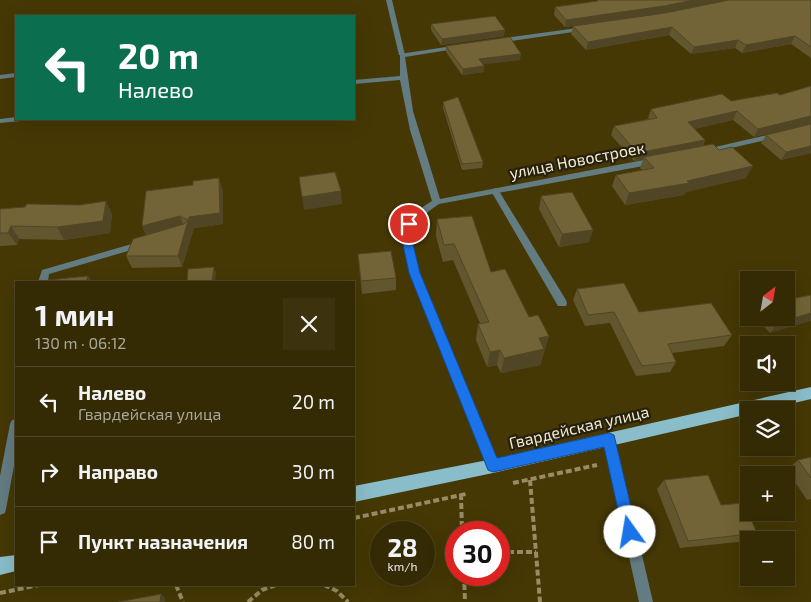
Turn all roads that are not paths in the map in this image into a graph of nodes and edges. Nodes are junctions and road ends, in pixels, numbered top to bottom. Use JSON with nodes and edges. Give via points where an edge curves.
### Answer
{"nodes":[{"id":1,"x":389,"y":0,"type":"edge"},
{"id":2,"x":595,"y":27,"type":"edge"},
{"id":3,"x":488,"y":42,"type":"edge"},
{"id":4,"x":469,"y":45,"type":"edge"},
{"id":5,"x":402,"y":55,"type":"junction"},
{"id":6,"x":15,"y":75,"type":"edge"},
{"id":7,"x":0,"y":77,"type":"edge"},
{"id":8,"x":402,"y":78,"type":"junction"},
{"id":9,"x":355,"y":82,"type":"edge"},
{"id":10,"x":15,"y":120,"type":"edge"},
{"id":11,"x":0,"y":122,"type":"edge"},
{"id":12,"x":783,"y":134,"type":"edge"},
{"id":13,"x":698,"y":153,"type":"edge"},
{"id":14,"x":661,"y":160,"type":"edge"},
{"id":15,"x":495,"y":191,"type":"junction"},
{"id":16,"x":437,"y":202,"type":"junction"},
{"id":17,"x":148,"y":243,"type":"edge"},
{"id":18,"x":43,"y":281,"type":"edge"},
{"id":19,"x":562,"y":303,"type":"dead end"},
{"id":20,"x":811,"y":394,"type":"edge"},
{"id":21,"x":15,"y":429,"type":"edge"},
{"id":22,"x":609,"y":439,"type":"junction"},
{"id":23,"x":493,"y":466,"type":"junction"},
{"id":24,"x":355,"y":494,"type":"edge"},
{"id":25,"x":0,"y":509,"type":"edge"},
{"id":26,"x":15,"y":563,"type":"edge"},
{"id":27,"x":0,"y":566,"type":"edge"},
{"id":28,"x":646,"y":602,"type":"edge"}],
"edges":[{"from":1,"to":5,"type":"street"},
{"from":2,"to":3,"type":"street"},
{"from":4,"to":5,"type":"street"},
{"from":5,"to":8,"type":"street"},
{"from":6,"to":7,"type":"street"},
{"from":8,"to":9,"type":"street"},
{"from":8,"to":16,"type":"street","via":[[414,132]]},
{"from":10,"to":11,"type":"street"},
{"from":12,"to":13,"type":"street"},
{"from":14,"to":15,"type":"street","name":"улица Новостроек"},
{"from":15,"to":16,"type":"street","name":"улица Новостроек"},
{"from":15,"to":19,"type":"street"},
{"from":16,"to":23,"type":"street","via":[[420,212],[409,224],[407,240],[415,273]]},
{"from":17,"to":18,"type":"street","via":[[45,272]]},
{"from":20,"to":22,"type":"main road","name":"Гвардейская улица"},
{"from":21,"to":25,"type":"street"},
{"from":22,"to":23,"type":"main road","name":"Гвардейская улица"},
{"from":22,"to":28,"type":"street"},
{"from":23,"to":24,"type":"main road","name":"Гвардейская улица"},
{"from":26,"to":27,"type":"main road"}]}
